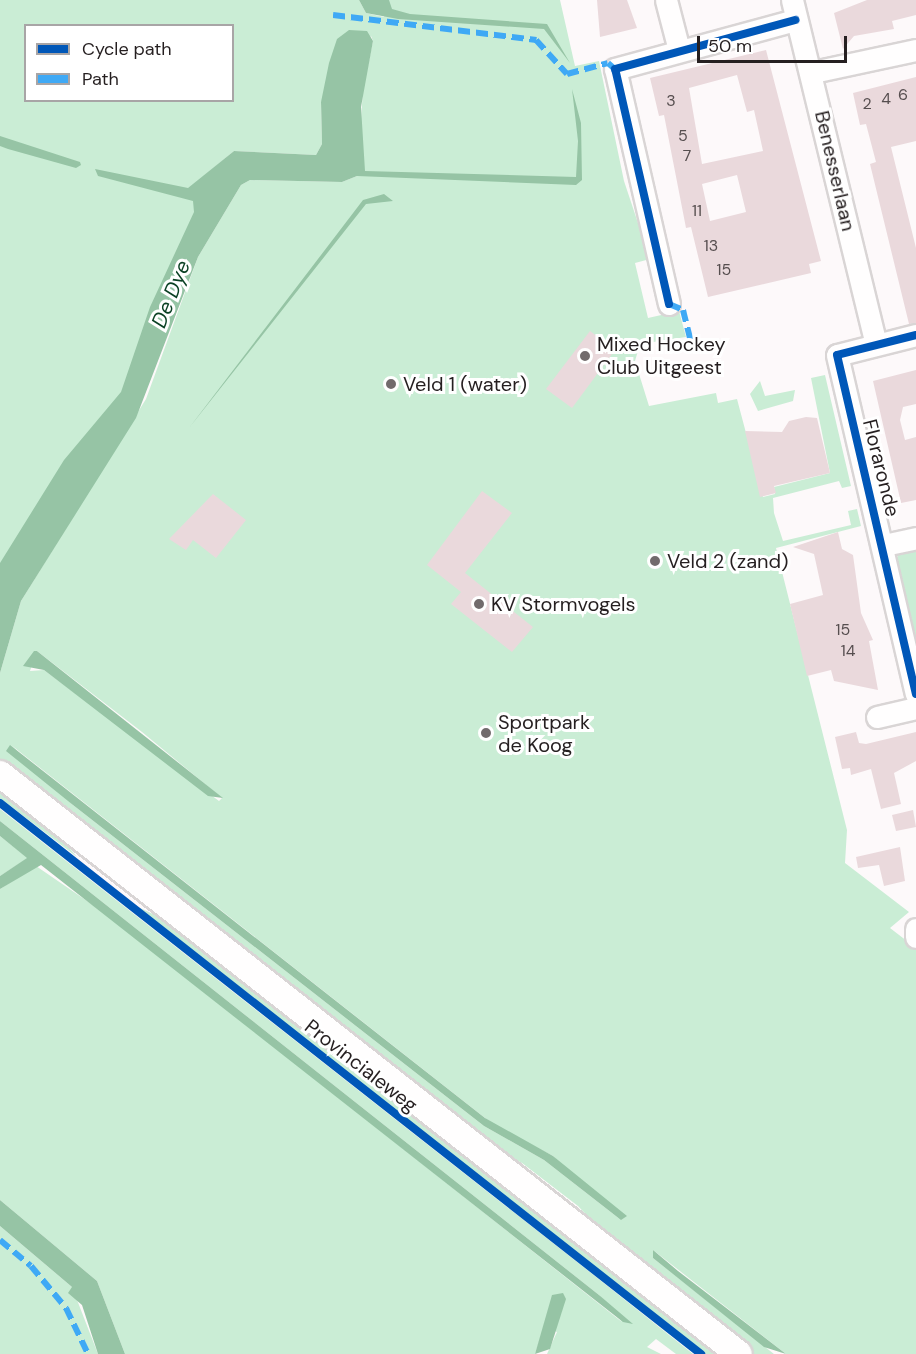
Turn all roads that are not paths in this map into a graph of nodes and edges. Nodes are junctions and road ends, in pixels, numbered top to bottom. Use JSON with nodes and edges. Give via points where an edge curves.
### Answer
{"nodes":[{"id":1,"x":666,"y":0,"type":"edge"},
{"id":2,"x":793,"y":10,"type":"edge"},
{"id":3,"x":679,"y":50,"type":"junction"},
{"id":4,"x":916,"y":50,"type":"edge"},
{"id":5,"x":813,"y":72,"type":"junction"},
{"id":6,"x":669,"y":304,"type":"dead end"},
{"id":7,"x":916,"y":335,"type":"edge"},
{"id":8,"x":876,"y":344,"type":"junction"},
{"id":9,"x":916,"y":538,"type":"edge"},
{"id":10,"x":884,"y":545,"type":"junction"},
{"id":11,"x":916,"y":694,"type":"edge"},
{"id":12,"x":916,"y":708,"type":"edge"},
{"id":13,"x":878,"y":717,"type":"dead end"},
{"id":14,"x":0,"y":774,"type":"edge"},
{"id":15,"x":916,"y":929,"type":"edge"},
{"id":16,"x":916,"y":937,"type":"edge"},
{"id":17,"x":739,"y":1354,"type":"edge"}],
"edges":[{"from":1,"to":3,"type":"street"},
{"from":2,"to":3,"type":"street"},
{"from":2,"to":5,"type":"street","name":"Benesserlaan"},
{"from":3,"to":6,"type":"street","via":[[621,64],[612,75]]},
{"from":4,"to":5,"type":"street"},
{"from":5,"to":8,"type":"street","name":"Benesserlaan"},
{"from":7,"to":8,"type":"street"},
{"from":8,"to":10,"type":"street","name":"Floraronde","via":[[837,355]]},
{"from":9,"to":10,"type":"street","name":"Floraronde"},
{"from":10,"to":11,"type":"street","name":"Floraronde"},
{"from":12,"to":13,"type":"street"},
{"from":14,"to":17,"type":"main road","name":"Provincialeweg"},
{"from":15,"to":16,"type":"street"}]}
